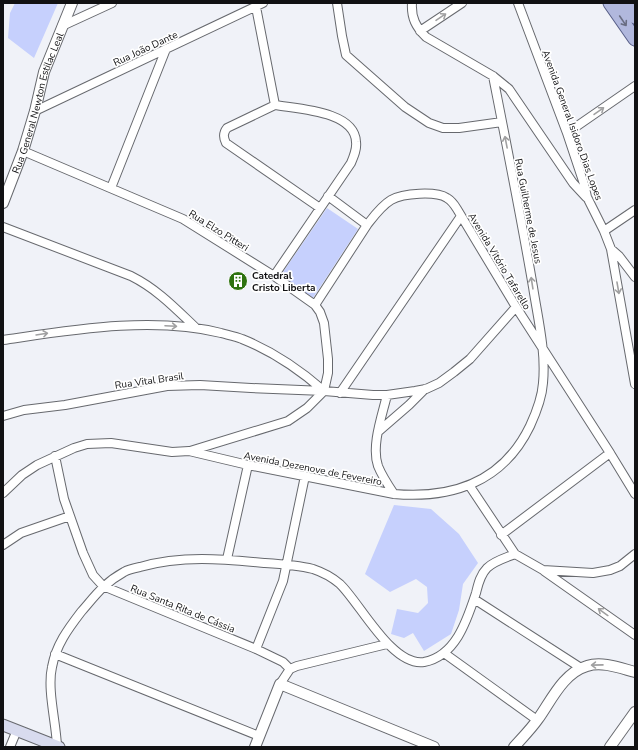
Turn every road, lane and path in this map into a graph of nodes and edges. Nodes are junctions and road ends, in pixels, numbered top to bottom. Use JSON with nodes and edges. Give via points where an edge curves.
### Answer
{"nodes":[{"id":1,"x":72,"y":3,"type":"edge"},
{"id":2,"x":112,"y":3,"type":"edge"},
{"id":3,"x":337,"y":3,"type":"edge"},
{"id":4,"x":412,"y":3,"type":"edge"},
{"id":5,"x":462,"y":3,"type":"edge"},
{"id":6,"x":518,"y":3,"type":"edge"},
{"id":7,"x":610,"y":3,"type":"edge"},
{"id":8,"x":625,"y":3,"type":"edge"},
{"id":9,"x":260,"y":5,"type":"edge"},
{"id":10,"x":635,"y":18,"type":"edge"},
{"id":11,"x":62,"y":26,"type":"junction"},
{"id":12,"x":420,"y":31,"type":"junction"},
{"id":13,"x":635,"y":39,"type":"edge"},
{"id":14,"x":166,"y":49,"type":"junction"},
{"id":15,"x":493,"y":76,"type":"junction"},
{"id":16,"x":635,"y":86,"type":"edge"},
{"id":17,"x":275,"y":105,"type":"junction"},
{"id":18,"x":35,"y":111,"type":"junction"},
{"id":19,"x":502,"y":122,"type":"junction"},
{"id":20,"x":567,"y":133,"type":"junction"},
{"id":21,"x":23,"y":151,"type":"junction"},
{"id":22,"x":111,"y":188,"type":"junction"},
{"id":23,"x":328,"y":196,"type":"junction"},
{"id":24,"x":587,"y":197,"type":"junction"},
{"id":25,"x":3,"y":203,"type":"edge"},
{"id":26,"x":320,"y":208,"type":"junction"},
{"id":27,"x":635,"y":210,"type":"edge"},
{"id":28,"x":461,"y":216,"type":"junction"},
{"id":29,"x":367,"y":225,"type":"junction"},
{"id":30,"x":3,"y":228,"type":"edge"},
{"id":31,"x":604,"y":231,"type":"junction"},
{"id":32,"x":611,"y":250,"type":"junction"},
{"id":33,"x":274,"y":276,"type":"junction"},
{"id":34,"x":635,"y":277,"type":"edge"},
{"id":35,"x":315,"y":305,"type":"junction"},
{"id":36,"x":516,"y":307,"type":"junction"},
{"id":37,"x":195,"y":327,"type":"junction"},
{"id":38,"x":3,"y":340,"type":"edge"},
{"id":39,"x":543,"y":349,"type":"junction"},
{"id":40,"x":635,"y":384,"type":"edge"},
{"id":41,"x":426,"y":389,"type":"junction"},
{"id":42,"x":324,"y":391,"type":"junction"},
{"id":43,"x":340,"y":393,"type":"junction"},
{"id":44,"x":387,"y":395,"type":"junction"},
{"id":45,"x":3,"y":416,"type":"edge"},
{"id":46,"x":379,"y":431,"type":"junction"},
{"id":47,"x":189,"y":451,"type":"junction"},
{"id":48,"x":610,"y":453,"type":"junction"},
{"id":49,"x":55,"y":456,"type":"junction"},
{"id":50,"x":248,"y":465,"type":"junction"},
{"id":51,"x":305,"y":476,"type":"junction"},
{"id":52,"x":468,"y":485,"type":"junction"},
{"id":53,"x":3,"y":493,"type":"edge"},
{"id":54,"x":394,"y":494,"type":"junction"},
{"id":55,"x":635,"y":494,"type":"edge"},
{"id":56,"x":70,"y":516,"type":"junction"},
{"id":57,"x":501,"y":535,"type":"junction"},
{"id":58,"x":3,"y":545,"type":"edge"},
{"id":59,"x":515,"y":554,"type":"junction"},
{"id":60,"x":635,"y":554,"type":"edge"},
{"id":61,"x":227,"y":559,"type":"junction"},
{"id":62,"x":287,"y":565,"type":"junction"},
{"id":63,"x":543,"y":570,"type":"junction"},
{"id":64,"x":103,"y":586,"type":"junction"},
{"id":65,"x":474,"y":599,"type":"junction"},
{"id":66,"x":635,"y":635,"type":"edge"},
{"id":67,"x":387,"y":644,"type":"junction"},
{"id":68,"x":256,"y":649,"type":"junction"},
{"id":69,"x":444,"y":653,"type":"junction"},
{"id":70,"x":55,"y":654,"type":"junction"},
{"id":71,"x":581,"y":668,"type":"junction"},
{"id":72,"x":290,"y":669,"type":"junction"},
{"id":73,"x":635,"y":672,"type":"edge"},
{"id":74,"x":280,"y":684,"type":"junction"},
{"id":75,"x":635,"y":712,"type":"edge"},
{"id":76,"x":537,"y":720,"type":"junction"},
{"id":77,"x":632,"y":723,"type":"edge"},
{"id":78,"x":3,"y":725,"type":"edge"},
{"id":79,"x":17,"y":730,"type":"junction"},
{"id":80,"x":259,"y":736,"type":"junction"},
{"id":81,"x":10,"y":747,"type":"edge"},
{"id":82,"x":58,"y":747,"type":"edge"},
{"id":83,"x":255,"y":747,"type":"edge"},
{"id":84,"x":434,"y":747,"type":"edge"},
{"id":85,"x":514,"y":747,"type":"edge"},
{"id":86,"x":610,"y":747,"type":"edge"}],
"edges":[{"from":1,"to":11,"type":"street","name":"Rua General Newton Estilac Leal"},
{"from":2,"to":11,"type":"street"},
{"from":3,"to":19,"type":"street","via":[[346,55],[405,108],[429,123],[443,128]]},
{"from":4,"to":12,"type":"street","via":[[412,13]]},
{"from":12,"to":5,"type":"street","one_way":true},
{"from":6,"to":20,"type":"street","name":"Avenida General Isidoro Dias Lopes"},
{"from":7,"to":13,"type":"main road","one_way":true},
{"from":8,"to":10,"type":"main road"},
{"from":9,"to":14,"type":"street","name":"Rua João Dante"},
{"from":9,"to":17,"type":"street"},
{"from":11,"to":18,"type":"street","name":"Rua General Newton Estilac Leal","via":[[44,72]]},
{"from":12,"to":15,"type":"street","via":[[436,44]]},
{"from":14,"to":18,"type":"street","name":"Rua João Dante"},
{"from":14,"to":22,"type":"street"},
{"from":15,"to":19,"type":"street","name":"Rua Guilherme de Jesus"},
{"from":15,"to":24,"type":"street","via":[[512,93],[573,184]]},
{"from":20,"to":16,"type":"street","one_way":true},
{"from":17,"to":23,"type":"street","via":[[331,116],[345,122],[353,132],[357,140],[351,163]]},
{"from":17,"to":26,"type":"street","via":[[227,128],[223,138],[226,143]]},
{"from":18,"to":21,"type":"street","name":"Rua General Newton Estilac Leal"},
{"from":39,"to":19,"type":"street","name":"Rua Guilherme de Jesus","one_way":true},
{"from":20,"to":24,"type":"street","name":"Avenida General Isidoro Dias Lopes"},
{"from":21,"to":22,"type":"street","name":"Rua Elzo Pitteri"},
{"from":21,"to":25,"type":"street","name":"Rua General Newton Estilac Leal"},
{"from":22,"to":33,"type":"street","name":"Rua Elzo Pitteri","via":[[184,219]]},
{"from":23,"to":26,"type":"street"},
{"from":23,"to":29,"type":"street"},
{"from":24,"to":31,"type":"street","name":"Avenida General Isidoro Dias Lopes"},
{"from":26,"to":33,"type":"street"},
{"from":27,"to":31,"type":"street"},
{"from":28,"to":29,"type":"street","name":"Avenida Vitório Tafarello","via":[[453,202],[446,197],[438,194],[407,195],[392,199]]},
{"from":28,"to":36,"type":"street","name":"Avenida Vitório Tafarello"},
{"from":28,"to":43,"type":"street"},
{"from":29,"to":35,"type":"street","name":"Avenida Vitório Tafarello"},
{"from":30,"to":37,"type":"street","via":[[147,284]]},
{"from":31,"to":32,"type":"street","name":"Avenida General Isidoro Dias Lopes"},
{"from":32,"to":34,"type":"street"},
{"from":32,"to":40,"type":"street","one_way":true},
{"from":33,"to":35,"type":"street","name":"Rua Elzo Pitteri"},
{"from":35,"to":42,"type":"street","name":"Rua Elzo Pitteri","via":[[324,324],[328,359]]},
{"from":36,"to":39,"type":"street","name":"Avenida Vitório Tafarello"},
{"from":36,"to":41,"type":"street","via":[[470,359],[439,383]]},
{"from":38,"to":37,"type":"street","one_way":true,"via":[[124,326]]},
{"from":37,"to":42,"type":"street","via":[[241,338],[303,372]]},
{"from":39,"to":48,"type":"street","name":"Avenida Vitório Tafarello"},
{"from":39,"to":52,"type":"street","name":"Avenida Dezenove de Fevereiro","via":[[543,384],[540,401],[527,431],[498,468]]},
{"from":41,"to":44,"type":"street","name":"Rua Vital Brasil"},
{"from":41,"to":46,"type":"street"},
{"from":42,"to":43,"type":"street","name":"Rua Vital Brasil"},
{"from":42,"to":45,"type":"street","name":"Rua Vital Brasil","via":[[200,385],[167,386],[24,410]]},
{"from":42,"to":47,"type":"street","via":[[308,408],[288,421]]},
{"from":43,"to":44,"type":"street","name":"Rua Vital Brasil"},
{"from":44,"to":46,"type":"street"},
{"from":46,"to":54,"type":"street","via":[[376,459],[380,473]]},
{"from":47,"to":49,"type":"street","name":"Avenida Dezenove de Fevereiro","via":[[172,452],[111,443],[79,445]]},
{"from":47,"to":50,"type":"street","name":"Avenida Dezenove de Fevereiro"},
{"from":48,"to":55,"type":"street","name":"Avenida Vitório Tafarello"},
{"from":48,"to":57,"type":"street"},
{"from":49,"to":53,"type":"street","name":"Avenida Dezenove de Fevereiro","via":[[22,475]]},
{"from":49,"to":56,"type":"street","name":"Rua Santa Rita de Cássia"},
{"from":50,"to":51,"type":"street","name":"Avenida Dezenove de Fevereiro"},
{"from":50,"to":61,"type":"street"},
{"from":51,"to":54,"type":"street","name":"Avenida Dezenove de Fevereiro"},
{"from":51,"to":62,"type":"street"},
{"from":52,"to":54,"type":"street","name":"Avenida Dezenove de Fevereiro","via":[[434,494]]},
{"from":52,"to":57,"type":"street"},
{"from":56,"to":58,"type":"street","via":[[21,533]]},
{"from":56,"to":64,"type":"street","name":"Rua Santa Rita de Cássia","via":[[93,575]]},
{"from":57,"to":59,"type":"street"},
{"from":59,"to":63,"type":"street"},
{"from":59,"to":65,"type":"street","via":[[488,567],[481,578]]},
{"from":60,"to":63,"type":"street","via":[[620,566],[600,573]]},
{"from":61,"to":62,"type":"street"},
{"from":61,"to":64,"type":"street","via":[[181,559],[151,564],[125,571]]},
{"from":62,"to":67,"type":"street","via":[[312,569],[338,582]]},
{"from":62,"to":68,"type":"street"},
{"from":66,"to":63,"type":"street","one_way":true},
{"from":64,"to":68,"type":"street","name":"Rua Santa Rita de Cássia"},
{"from":64,"to":70,"type":"street","via":[[68,628]]},
{"from":65,"to":69,"type":"street","via":[[462,629]]},
{"from":65,"to":71,"type":"street"},
{"from":67,"to":69,"type":"street","via":[[413,661],[424,662]]},
{"from":67,"to":72,"type":"street"},
{"from":68,"to":72,"type":"street","name":"Rua Santa Rita de Cássia","via":[[283,662]]},
{"from":69,"to":76,"type":"street"},
{"from":70,"to":80,"type":"street"},
{"from":70,"to":82,"type":"street","via":[[51,669],[51,690]]},
{"from":73,"to":71,"type":"street","one_way":true,"via":[[605,665]]},
{"from":71,"to":76,"type":"street","via":[[568,678]]},
{"from":72,"to":74,"type":"street"},
{"from":74,"to":80,"type":"street"},
{"from":74,"to":84,"type":"street"},
{"from":75,"to":77,"type":"street"},
{"from":76,"to":85,"type":"street"},
{"from":77,"to":86,"type":"street"},
{"from":78,"to":79,"type":"main road"},
{"from":79,"to":81,"type":"street"},
{"from":79,"to":82,"type":"main road"},
{"from":80,"to":83,"type":"street"}]}
